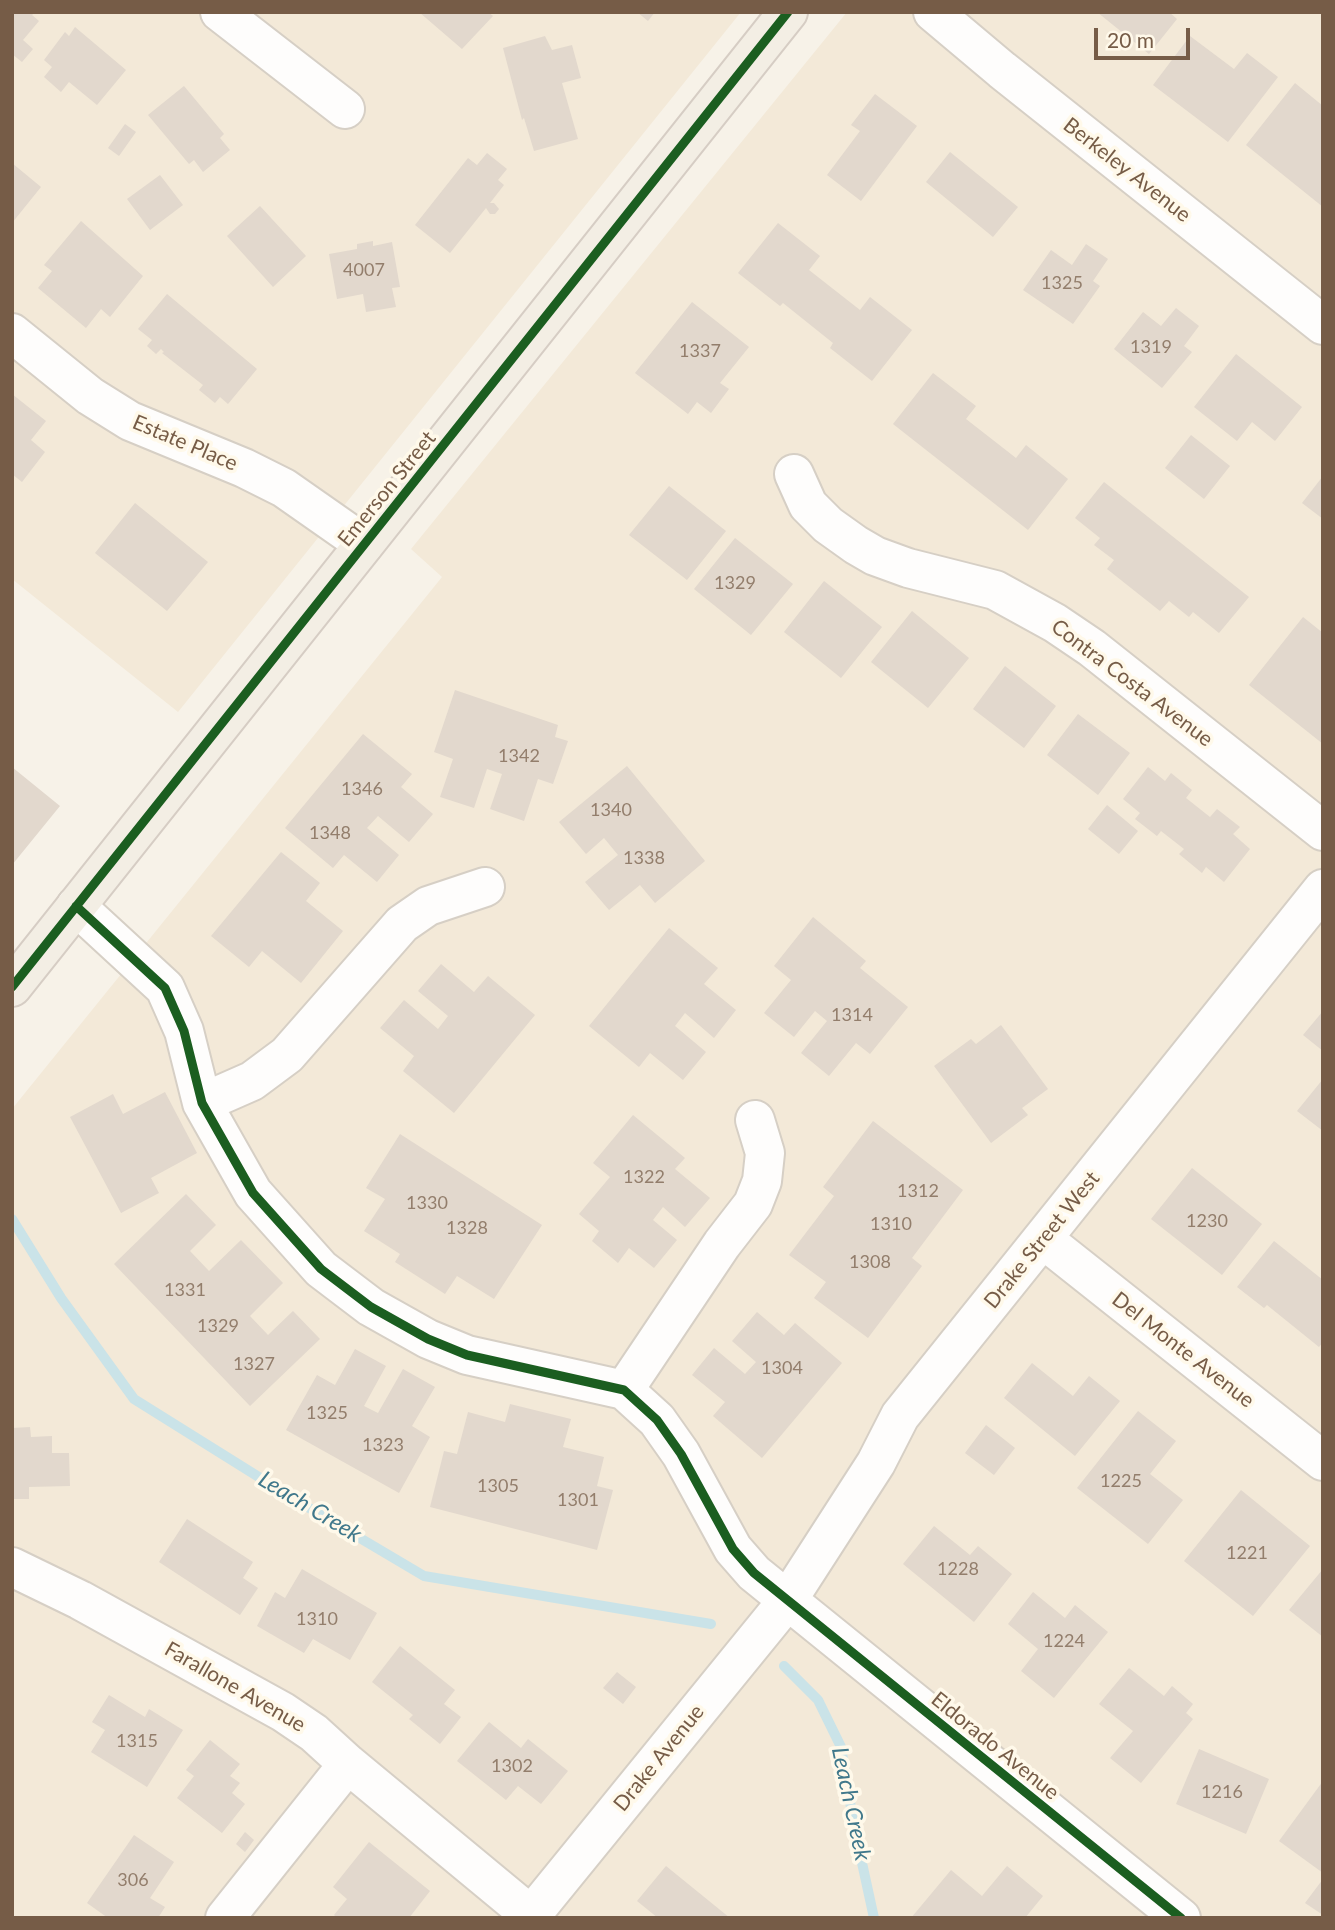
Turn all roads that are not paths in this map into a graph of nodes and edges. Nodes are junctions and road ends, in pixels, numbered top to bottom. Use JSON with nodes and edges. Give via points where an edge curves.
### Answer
{"nodes":[{"id":1,"x":220,"y":12,"type":"edge"},
{"id":2,"x":788,"y":12,"type":"edge"},
{"id":3,"x":933,"y":12,"type":"edge"},
{"id":4,"x":345,"y":109,"type":"dead end"},
{"id":5,"x":1323,"y":325,"type":"edge"},
{"id":6,"x":12,"y":333,"type":"edge"},
{"id":7,"x":794,"y":474,"type":"dead end"},
{"id":8,"x":365,"y":544,"type":"junction"},
{"id":9,"x":1323,"y":831,"type":"edge"},
{"id":10,"x":485,"y":887,"type":"dead end"},
{"id":11,"x":1322,"y":893,"type":"edge"},
{"id":12,"x":76,"y":906,"type":"junction"},
{"id":13,"x":17,"y":971,"type":"edge"},
{"id":14,"x":202,"y":1103,"type":"junction"},
{"id":15,"x":755,"y":1120,"type":"dead end"},
{"id":16,"x":1043,"y":1239,"type":"junction"},
{"id":17,"x":624,"y":1390,"type":"junction"},
{"id":18,"x":1323,"y":1461,"type":"edge"},
{"id":19,"x":12,"y":1567,"type":"edge"},
{"id":20,"x":787,"y":1601,"type":"junction"},
{"id":21,"x":348,"y":1764,"type":"junction"},
{"id":22,"x":531,"y":1917,"type":"edge"},
{"id":23,"x":225,"y":1918,"type":"edge"},
{"id":24,"x":1181,"y":1918,"type":"edge"}],
"edges":[{"from":1,"to":4,"type":"street"},
{"from":2,"to":8,"type":"main road","name":"Emerson Street"},
{"from":3,"to":5,"type":"street","name":"Berkeley Avenue"},
{"from":6,"to":8,"type":"street","name":"Estate Place","via":[[90,396],[130,421],[284,488]]},
{"from":7,"to":9,"type":"street","name":"Contra Costa Avenue","via":[[808,505],[856,545],[908,568],[995,590],[1055,623]]},
{"from":8,"to":12,"type":"main road","name":"Emerson Street"},
{"from":10,"to":14,"type":"street","via":[[428,906],[402,924],[287,1055],[252,1080]]},
{"from":11,"to":16,"type":"street","name":"Drake Street West"},
{"from":12,"to":13,"type":"main road","name":"Emerson Street"},
{"from":12,"to":14,"type":"street","via":[[164,988],[184,1031]]},
{"from":14,"to":17,"type":"street","via":[[253,1193],[321,1269],[371,1307],[467,1356]]},
{"from":15,"to":17,"type":"street","via":[[765,1153],[762,1181],[753,1203]]},
{"from":16,"to":18,"type":"street","name":"Del Monte Avenue"},
{"from":16,"to":20,"type":"street","name":"Drake Street West","via":[[900,1416],[864,1483]]},
{"from":17,"to":20,"type":"street","name":"Eldorado Avenue","via":[[656,1420],[681,1454],[733,1549]]},
{"from":19,"to":21,"type":"street","name":"Farallone Avenue","via":[[272,1706],[314,1733]]},
{"from":20,"to":22,"type":"street","name":"Drake Avenue"},
{"from":20,"to":24,"type":"street","name":"Eldorado Avenue"},
{"from":21,"to":22,"type":"street","name":"Farallone Avenue"},
{"from":21,"to":23,"type":"street"}]}
